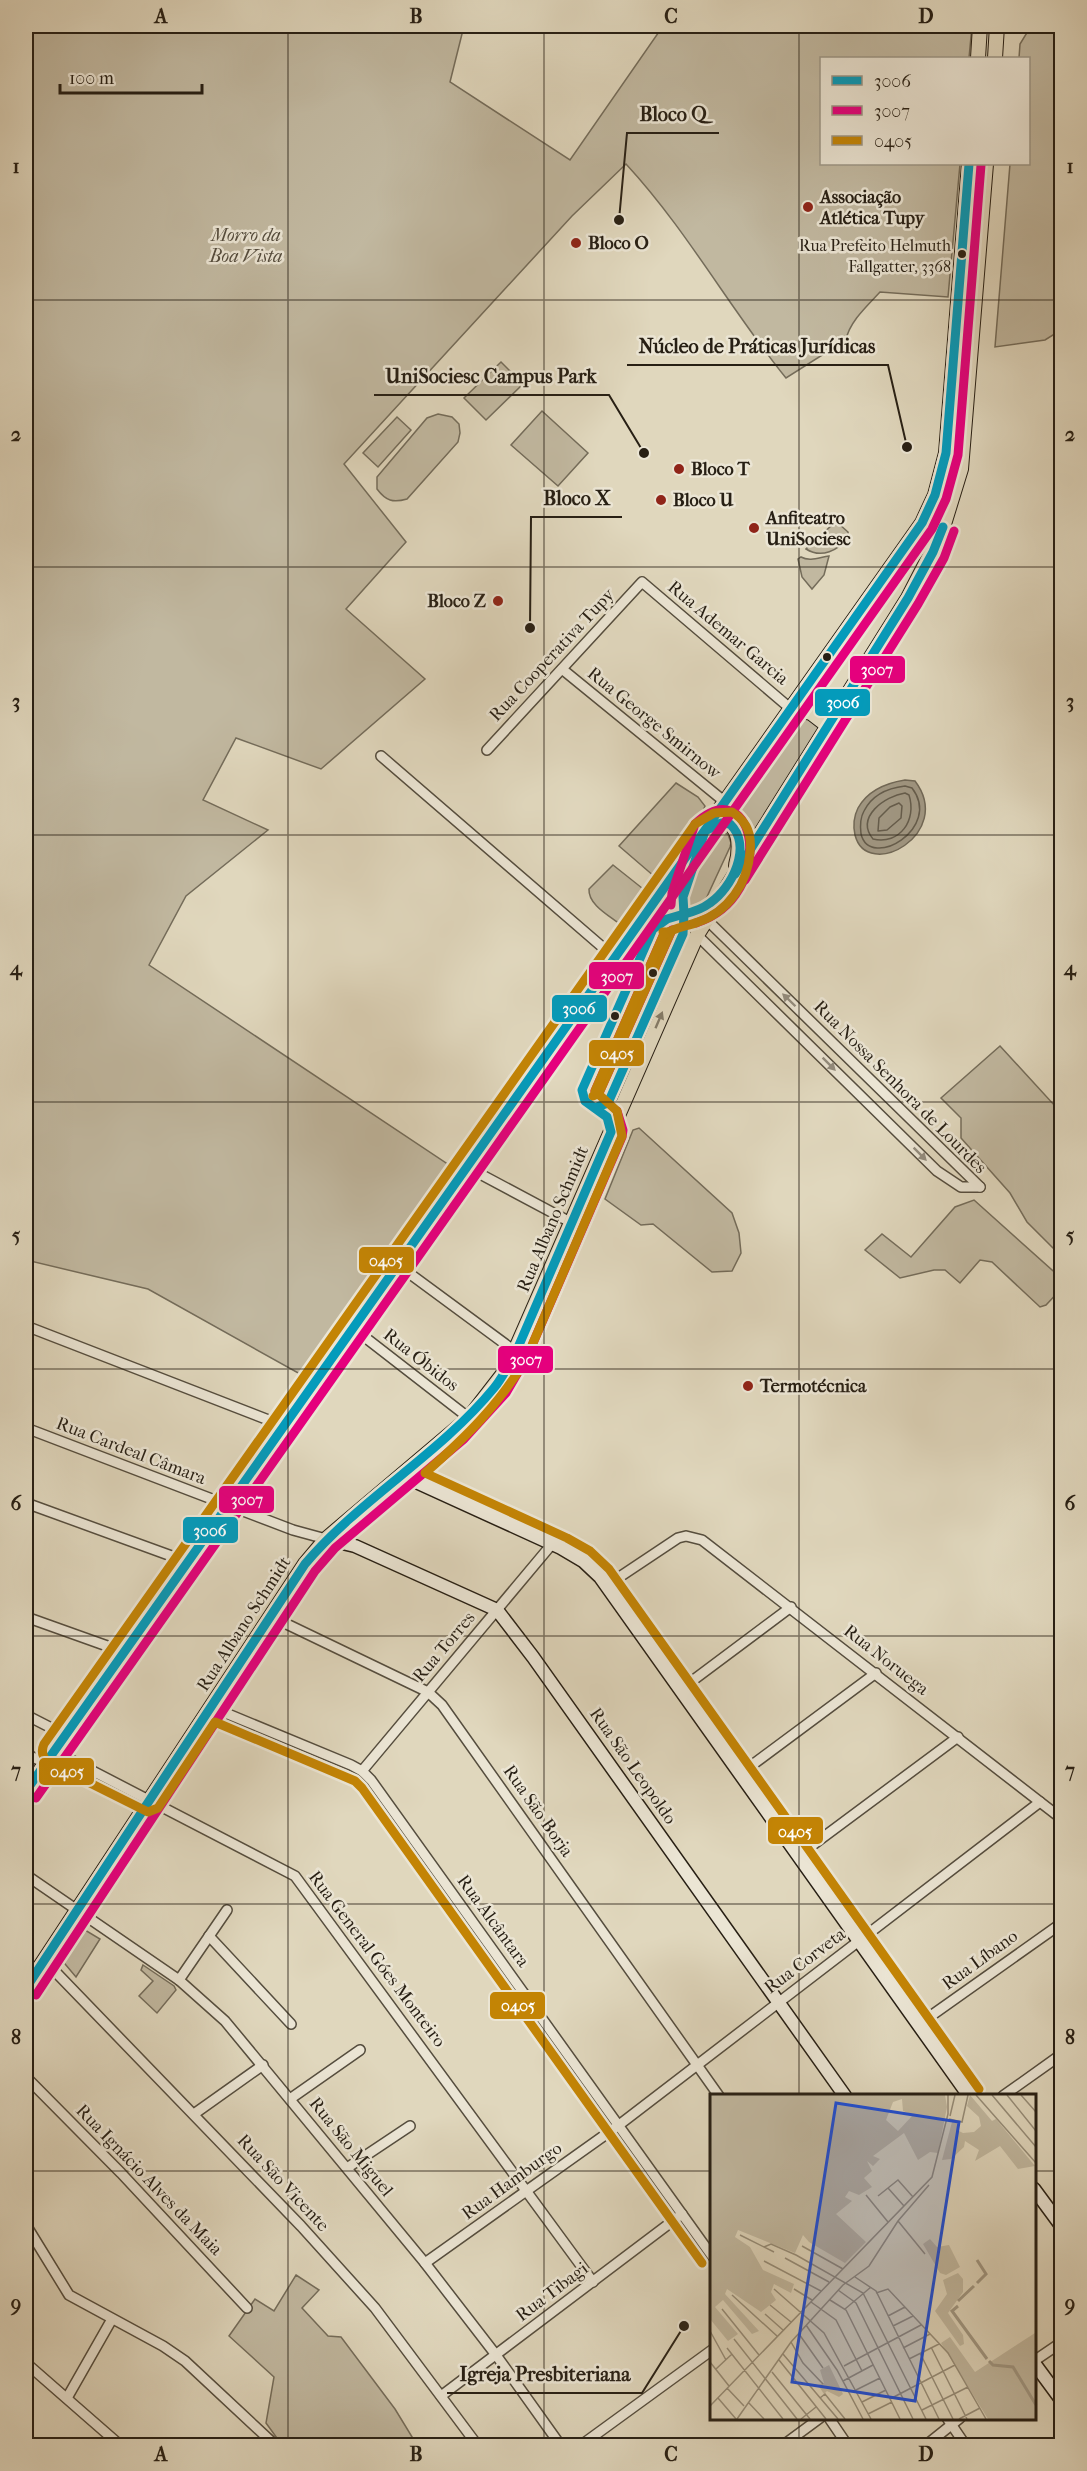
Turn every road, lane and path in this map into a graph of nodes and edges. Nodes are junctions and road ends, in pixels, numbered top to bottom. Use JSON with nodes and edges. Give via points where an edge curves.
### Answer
{"nodes":[{"id":1,"x":980,"y":26,"type":"edge"},
{"id":2,"x":997,"y":26,"type":"edge"},
{"id":3,"x":978,"y":57,"type":"edge"},
{"id":4,"x":994,"y":57,"type":"edge"},
{"id":5,"x":969,"y":165,"type":"edge"},
{"id":6,"x":986,"y":165,"type":"edge"},
{"id":7,"x":642,"y":582,"type":"joint"},
{"id":8,"x":562,"y":669,"type":"junction"},
{"id":9,"x":791,"y":709,"type":"junction"},
{"id":10,"x":828,"y":726,"type":"junction"},
{"id":11,"x":487,"y":750,"type":"dead end"},
{"id":12,"x":381,"y":756,"type":"dead end"},
{"id":13,"x":725,"y":802,"type":"junction"},
{"id":14,"x":705,"y":831,"type":"junction"},
{"id":15,"x":730,"y":881,"type":"junction"},
{"id":16,"x":706,"y":919,"type":"junction"},
{"id":17,"x":697,"y":935,"type":"junction"},
{"id":18,"x":615,"y":958,"type":"junction"},
{"id":19,"x":891,"y":1100,"type":"junction"},
{"id":20,"x":878,"y":1113,"type":"junction"},
{"id":21,"x":467,"y":1167,"type":"junction"},
{"id":22,"x":572,"y":1223,"type":"junction"},
{"id":23,"x":398,"y":1265,"type":"junction"},
{"id":24,"x":26,"y":1326,"type":"edge"},
{"id":25,"x":353,"y":1328,"type":"junction"},
{"id":26,"x":516,"y":1352,"type":"junction"},
{"id":27,"x":469,"y":1418,"type":"junction"},
{"id":28,"x":284,"y":1426,"type":"junction"},
{"id":29,"x":26,"y":1428,"type":"edge"},
{"id":30,"x":403,"y":1476,"type":"junction"},
{"id":31,"x":26,"y":1503,"type":"edge"},
{"id":32,"x":227,"y":1506,"type":"junction"},
{"id":33,"x":326,"y":1539,"type":"junction"},
{"id":34,"x":552,"y":1544,"type":"junction"},
{"id":35,"x":188,"y":1562,"type":"junction"},
{"id":36,"x":606,"y":1586,"type":"junction"},
{"id":37,"x":790,"y":1608,"type":"junction"},
{"id":38,"x":496,"y":1610,"type":"junction"},
{"id":39,"x":270,"y":1616,"type":"junction"},
{"id":40,"x":26,"y":1617,"type":"edge"},
{"id":41,"x":124,"y":1652,"type":"junction"},
{"id":42,"x":876,"y":1673,"type":"junction"},
{"id":43,"x":680,"y":1690,"type":"junction"},
{"id":44,"x":428,"y":1692,"type":"junction"},
{"id":45,"x":211,"y":1707,"type":"junction"},
{"id":46,"x":26,"y":1715,"type":"edge"},
{"id":47,"x":65,"y":1735,"type":"junction"},
{"id":48,"x":958,"y":1737,"type":"junction"},
{"id":49,"x":54,"y":1751,"type":"junction"},
{"id":50,"x":26,"y":1754,"type":"edge"},
{"id":51,"x":45,"y":1763,"type":"junction"},
{"id":52,"x":362,"y":1771,"type":"junction"},
{"id":53,"x":740,"y":1774,"type":"junction"},
{"id":54,"x":26,"y":1791,"type":"edge"},
{"id":55,"x":149,"y":1800,"type":"junction"},
{"id":56,"x":1040,"y":1802,"type":"junction"},
{"id":57,"x":1062,"y":1819,"type":"edge"},
{"id":58,"x":798,"y":1856,"type":"junction"},
{"id":59,"x":26,"y":1875,"type":"edge"},
{"id":60,"x":76,"y":1911,"type":"junction"},
{"id":61,"x":227,"y":1911,"type":"dead end"},
{"id":62,"x":1062,"y":1923,"type":"edge"},
{"id":63,"x":209,"y":1936,"type":"junction"},
{"id":64,"x":859,"y":1941,"type":"junction"},
{"id":65,"x":44,"y":1960,"type":"junction"},
{"id":66,"x":179,"y":1980,"type":"junction"},
{"id":67,"x":26,"y":1988,"type":"edge"},
{"id":68,"x":778,"y":2002,"type":"junction"},
{"id":69,"x":291,"y":2024,"type":"dead end"},
{"id":70,"x":918,"y":2025,"type":"junction"},
{"id":71,"x":360,"y":2050,"type":"dead end"},
{"id":72,"x":1062,"y":2054,"type":"edge"},
{"id":73,"x":263,"y":2065,"type":"junction"},
{"id":74,"x":697,"y":2065,"type":"junction"},
{"id":75,"x":26,"y":2077,"type":"edge"},
{"id":76,"x":718,"y":2094,"type":"edge"},
{"id":77,"x":844,"y":2094,"type":"edge"},
{"id":78,"x":968,"y":2094,"type":"edge"},
{"id":79,"x":1006,"y":2094,"type":"edge"},
{"id":80,"x":290,"y":2099,"type":"junction"},
{"id":81,"x":194,"y":2114,"type":"junction"},
{"id":82,"x":619,"y":2125,"type":"junction"},
{"id":83,"x":410,"y":2126,"type":"dead end"},
{"id":84,"x":347,"y":2168,"type":"junction"},
{"id":85,"x":1036,"y":2189,"type":"edge"},
{"id":86,"x":526,"y":2191,"type":"junction"},
{"id":87,"x":682,"y":2214,"type":"junction"},
{"id":88,"x":26,"y":2225,"type":"edge"},
{"id":89,"x":1062,"y":2227,"type":"edge"},
{"id":90,"x":710,"y":2253,"type":"edge"},
{"id":91,"x":425,"y":2263,"type":"junction"},
{"id":92,"x":592,"y":2282,"type":"junction"},
{"id":93,"x":247,"y":2308,"type":"dead end"},
{"id":94,"x":112,"y":2319,"type":"junction"},
{"id":95,"x":1062,"y":2342,"type":"edge"},
{"id":96,"x":710,"y":2351,"type":"edge"},
{"id":97,"x":496,"y":2355,"type":"junction"},
{"id":98,"x":1036,"y":2361,"type":"edge"},
{"id":99,"x":26,"y":2363,"type":"edge"},
{"id":100,"x":1036,"y":2363,"type":"edge"},
{"id":101,"x":441,"y":2396,"type":"junction"},
{"id":102,"x":67,"y":2398,"type":"junction"},
{"id":103,"x":1062,"y":2402,"type":"edge"},
{"id":104,"x":817,"y":2420,"type":"edge"},
{"id":105,"x":829,"y":2420,"type":"edge"},
{"id":106,"x":949,"y":2422,"type":"edge"},
{"id":107,"x":121,"y":2445,"type":"edge"},
{"id":108,"x":275,"y":2445,"type":"edge"},
{"id":109,"x":478,"y":2445,"type":"edge"},
{"id":110,"x":561,"y":2445,"type":"edge"},
{"id":111,"x":580,"y":2445,"type":"edge"},
{"id":112,"x":782,"y":2445,"type":"edge"},
{"id":113,"x":848,"y":2445,"type":"edge"},
{"id":114,"x":925,"y":2445,"type":"edge"},
{"id":115,"x":966,"y":2445,"type":"edge"}],
"edges":[{"from":1,"to":3,"type":"main road"},
{"from":2,"to":4,"type":"main road"},
{"from":5,"to":9,"type":"main road","via":[[941,477],[929,510],[912,539]]},
{"from":6,"to":10,"type":"main road","name":"Rua Albano Schmidt","via":[[958,484],[923,571]]},
{"from":7,"to":8,"type":"street","name":"Rua Cooperativa Tupy"},
{"from":7,"to":9,"type":"street","name":"Rua Ademar Garcia"},
{"from":8,"to":11,"type":"street","name":"Rua Cooperativa Tupy"},
{"from":8,"to":13,"type":"street","name":"Rua George Smirnow"},
{"from":9,"to":10,"type":"main road","via":[[811,713]]},
{"from":9,"to":13,"type":"main road"},
{"from":10,"to":15,"type":"main road","name":"Rua Albano Schmidt"},
{"from":12,"to":18,"type":"street"},
{"from":13,"to":14,"type":"main road"},
{"from":14,"to":15,"type":"main road","via":[[721,823],[730,824],[737,832],[739,851]]},
{"from":14,"to":18,"type":"main road"},
{"from":15,"to":16,"type":"main road","name":"Rua Albano Schmidt"},
{"from":16,"to":17,"type":"main road","name":"Rua Albano Schmidt"},
{"from":19,"to":16,"type":"street","name":"Rua Nossa Senhora de Lourdes","one_way":true},
{"from":17,"to":20,"type":"street","name":"Rua Nossa Senhora de Lourdes","one_way":true},
{"from":22,"to":17,"type":"main road","name":"Rua Albano Schmidt","one_way":true},
{"from":18,"to":21,"type":"main road"},
{"from":19,"to":20,"type":"street"},
{"from":20,"to":19,"type":"street","name":"Rua Nossa Senhora de Lourdes","one_way":true,"via":[[952,1183],[980,1187]]},
{"from":21,"to":22,"type":"street"},
{"from":21,"to":23,"type":"main road"},
{"from":22,"to":26,"type":"main road","name":"Rua Albano Schmidt"},
{"from":23,"to":25,"type":"main road"},
{"from":23,"to":26,"type":"street"},
{"from":24,"to":28,"type":"street"},
{"from":25,"to":27,"type":"street","name":"Rua Óbidos"},
{"from":25,"to":28,"type":"main road"},
{"from":26,"to":27,"type":"main road","name":"Rua Albano Schmidt","via":[[496,1386]]},
{"from":27,"to":30,"type":"main road","name":"Rua Albano Schmidt"},
{"from":28,"to":32,"type":"main road"},
{"from":29,"to":32,"type":"street","name":"Rua Cardeal Câmara"},
{"from":30,"to":33,"type":"main road","name":"Rua Albano Schmidt"},
{"from":30,"to":34,"type":"street"},
{"from":31,"to":35,"type":"street"},
{"from":32,"to":33,"type":"street","name":"Rua Cardeal Câmara"},
{"from":32,"to":35,"type":"main road"},
{"from":33,"to":38,"type":"street","name":"Rua São Leopoldo","via":[[355,1546]]},
{"from":33,"to":39,"type":"main road","name":"Rua Albano Schmidt"},
{"from":34,"to":36,"type":"street","via":[[583,1561]]},
{"from":34,"to":38,"type":"street","name":"Rua Torres"},
{"from":35,"to":41,"type":"main road"},
{"from":36,"to":37,"type":"street","name":"Rua Noruega","via":[[686,1536],[702,1540]]},
{"from":36,"to":43,"type":"street"},
{"from":37,"to":42,"type":"street","name":"Rua Noruega"},
{"from":37,"to":43,"type":"street"},
{"from":38,"to":44,"type":"street","name":"Rua Torres"},
{"from":38,"to":68,"type":"street","name":"Rua São Leopoldo"},
{"from":39,"to":44,"type":"street","name":"Rua São Borja"},
{"from":39,"to":45,"type":"main road","name":"Rua Albano Schmidt"},
{"from":40,"to":41,"type":"street"},
{"from":41,"to":47,"type":"main road"},
{"from":42,"to":48,"type":"street","name":"Rua Noruega"},
{"from":42,"to":53,"type":"street"},
{"from":43,"to":53,"type":"street"},
{"from":44,"to":52,"type":"street","name":"Rua Torres"},
{"from":44,"to":74,"type":"street","name":"Rua São Borja","via":[[442,1705]]},
{"from":45,"to":52,"type":"street","name":"Rua Alcântara"},
{"from":45,"to":55,"type":"main road","name":"Rua Albano Schmidt"},
{"from":46,"to":47,"type":"street"},
{"from":47,"to":49,"type":"main road"},
{"from":48,"to":56,"type":"street","name":"Rua Noruega"},
{"from":48,"to":58,"type":"street"},
{"from":49,"to":51,"type":"main road"},
{"from":49,"to":55,"type":"street","name":"Rua General Góes Monteiro"},
{"from":50,"to":51,"type":"street"},
{"from":51,"to":54,"type":"main road"},
{"from":52,"to":82,"type":"street","name":"Rua Alcântara"},
{"from":53,"to":58,"type":"street"},
{"from":55,"to":60,"type":"main road","name":"Rua Albano Schmidt"},
{"from":55,"to":86,"type":"street","name":"Rua General Góes Monteiro","via":[[286,1871],[303,1884]]},
{"from":56,"to":57,"type":"street","name":"Rua Noruega"},
{"from":56,"to":64,"type":"street","name":"Rua Corveta"},
{"from":58,"to":64,"type":"street"},
{"from":59,"to":60,"type":"street","name":"Rua São Miguel"},
{"from":60,"to":65,"type":"main road","name":"Rua Albano Schmidt"},
{"from":60,"to":66,"type":"street","name":"Rua São Miguel"},
{"from":61,"to":63,"type":"street"},
{"from":62,"to":70,"type":"street","name":"Rua Líbano"},
{"from":63,"to":66,"type":"street"},
{"from":63,"to":69,"type":"street"},
{"from":64,"to":68,"type":"street","name":"Rua Corveta"},
{"from":64,"to":70,"type":"street"},
{"from":65,"to":67,"type":"main road","name":"Rua Albano Schmidt"},
{"from":65,"to":81,"type":"street","name":"Rua São Vicente"},
{"from":66,"to":73,"type":"street","name":"Rua São Miguel","via":[[225,2020]]},
{"from":68,"to":74,"type":"street","name":"Rua Corveta"},
{"from":68,"to":77,"type":"street","name":"Rua São Leopoldo"},
{"from":70,"to":78,"type":"street"},
{"from":71,"to":80,"type":"street"},
{"from":72,"to":79,"type":"street"},
{"from":73,"to":80,"type":"street","name":"Rua São Miguel"},
{"from":73,"to":81,"type":"street"},
{"from":74,"to":76,"type":"street","name":"Rua São Borja"},
{"from":74,"to":82,"type":"street","name":"Rua Corveta"},
{"from":75,"to":93,"type":"street","name":"Rua Ignácio Alves da Maia"},
{"from":80,"to":84,"type":"street","name":"Rua São Miguel"},
{"from":81,"to":101,"type":"street","name":"Rua São Vicente","via":[[375,2308]]},
{"from":82,"to":86,"type":"street","name":"Rua Hamburgo"},
{"from":82,"to":87,"type":"street","name":"Rua Alcântara"},
{"from":83,"to":84,"type":"street"},
{"from":84,"to":91,"type":"street","name":"Rua São Miguel"},
{"from":85,"to":89,"type":"street"},
{"from":86,"to":91,"type":"street","name":"Rua Hamburgo"},
{"from":86,"to":92,"type":"street","name":"Rua General Góes Monteiro"},
{"from":87,"to":90,"type":"street","name":"Rua Alcântara"},
{"from":87,"to":92,"type":"street","name":"Rua Tibagi"},
{"from":88,"to":94,"type":"street","via":[[69,2295]]},
{"from":91,"to":97,"type":"street","name":"Rua São Miguel"},
{"from":92,"to":97,"type":"street","name":"Rua Tibagi"},
{"from":94,"to":102,"type":"street"},
{"from":94,"to":108,"type":"street","via":[[184,2361]]},
{"from":95,"to":98,"type":"street"},
{"from":96,"to":111,"type":"street"},
{"from":97,"to":101,"type":"street","name":"Rua Tibagi"},
{"from":97,"to":110,"type":"street","name":"Rua São Miguel"},
{"from":99,"to":102,"type":"street"},
{"from":100,"to":103,"type":"street"},
{"from":101,"to":109,"type":"street","name":"Rua São Vicente"},
{"from":102,"to":107,"type":"street"},
{"from":104,"to":112,"type":"street"},
{"from":105,"to":113,"type":"street"},
{"from":106,"to":114,"type":"street"},
{"from":106,"to":115,"type":"street"}]}
